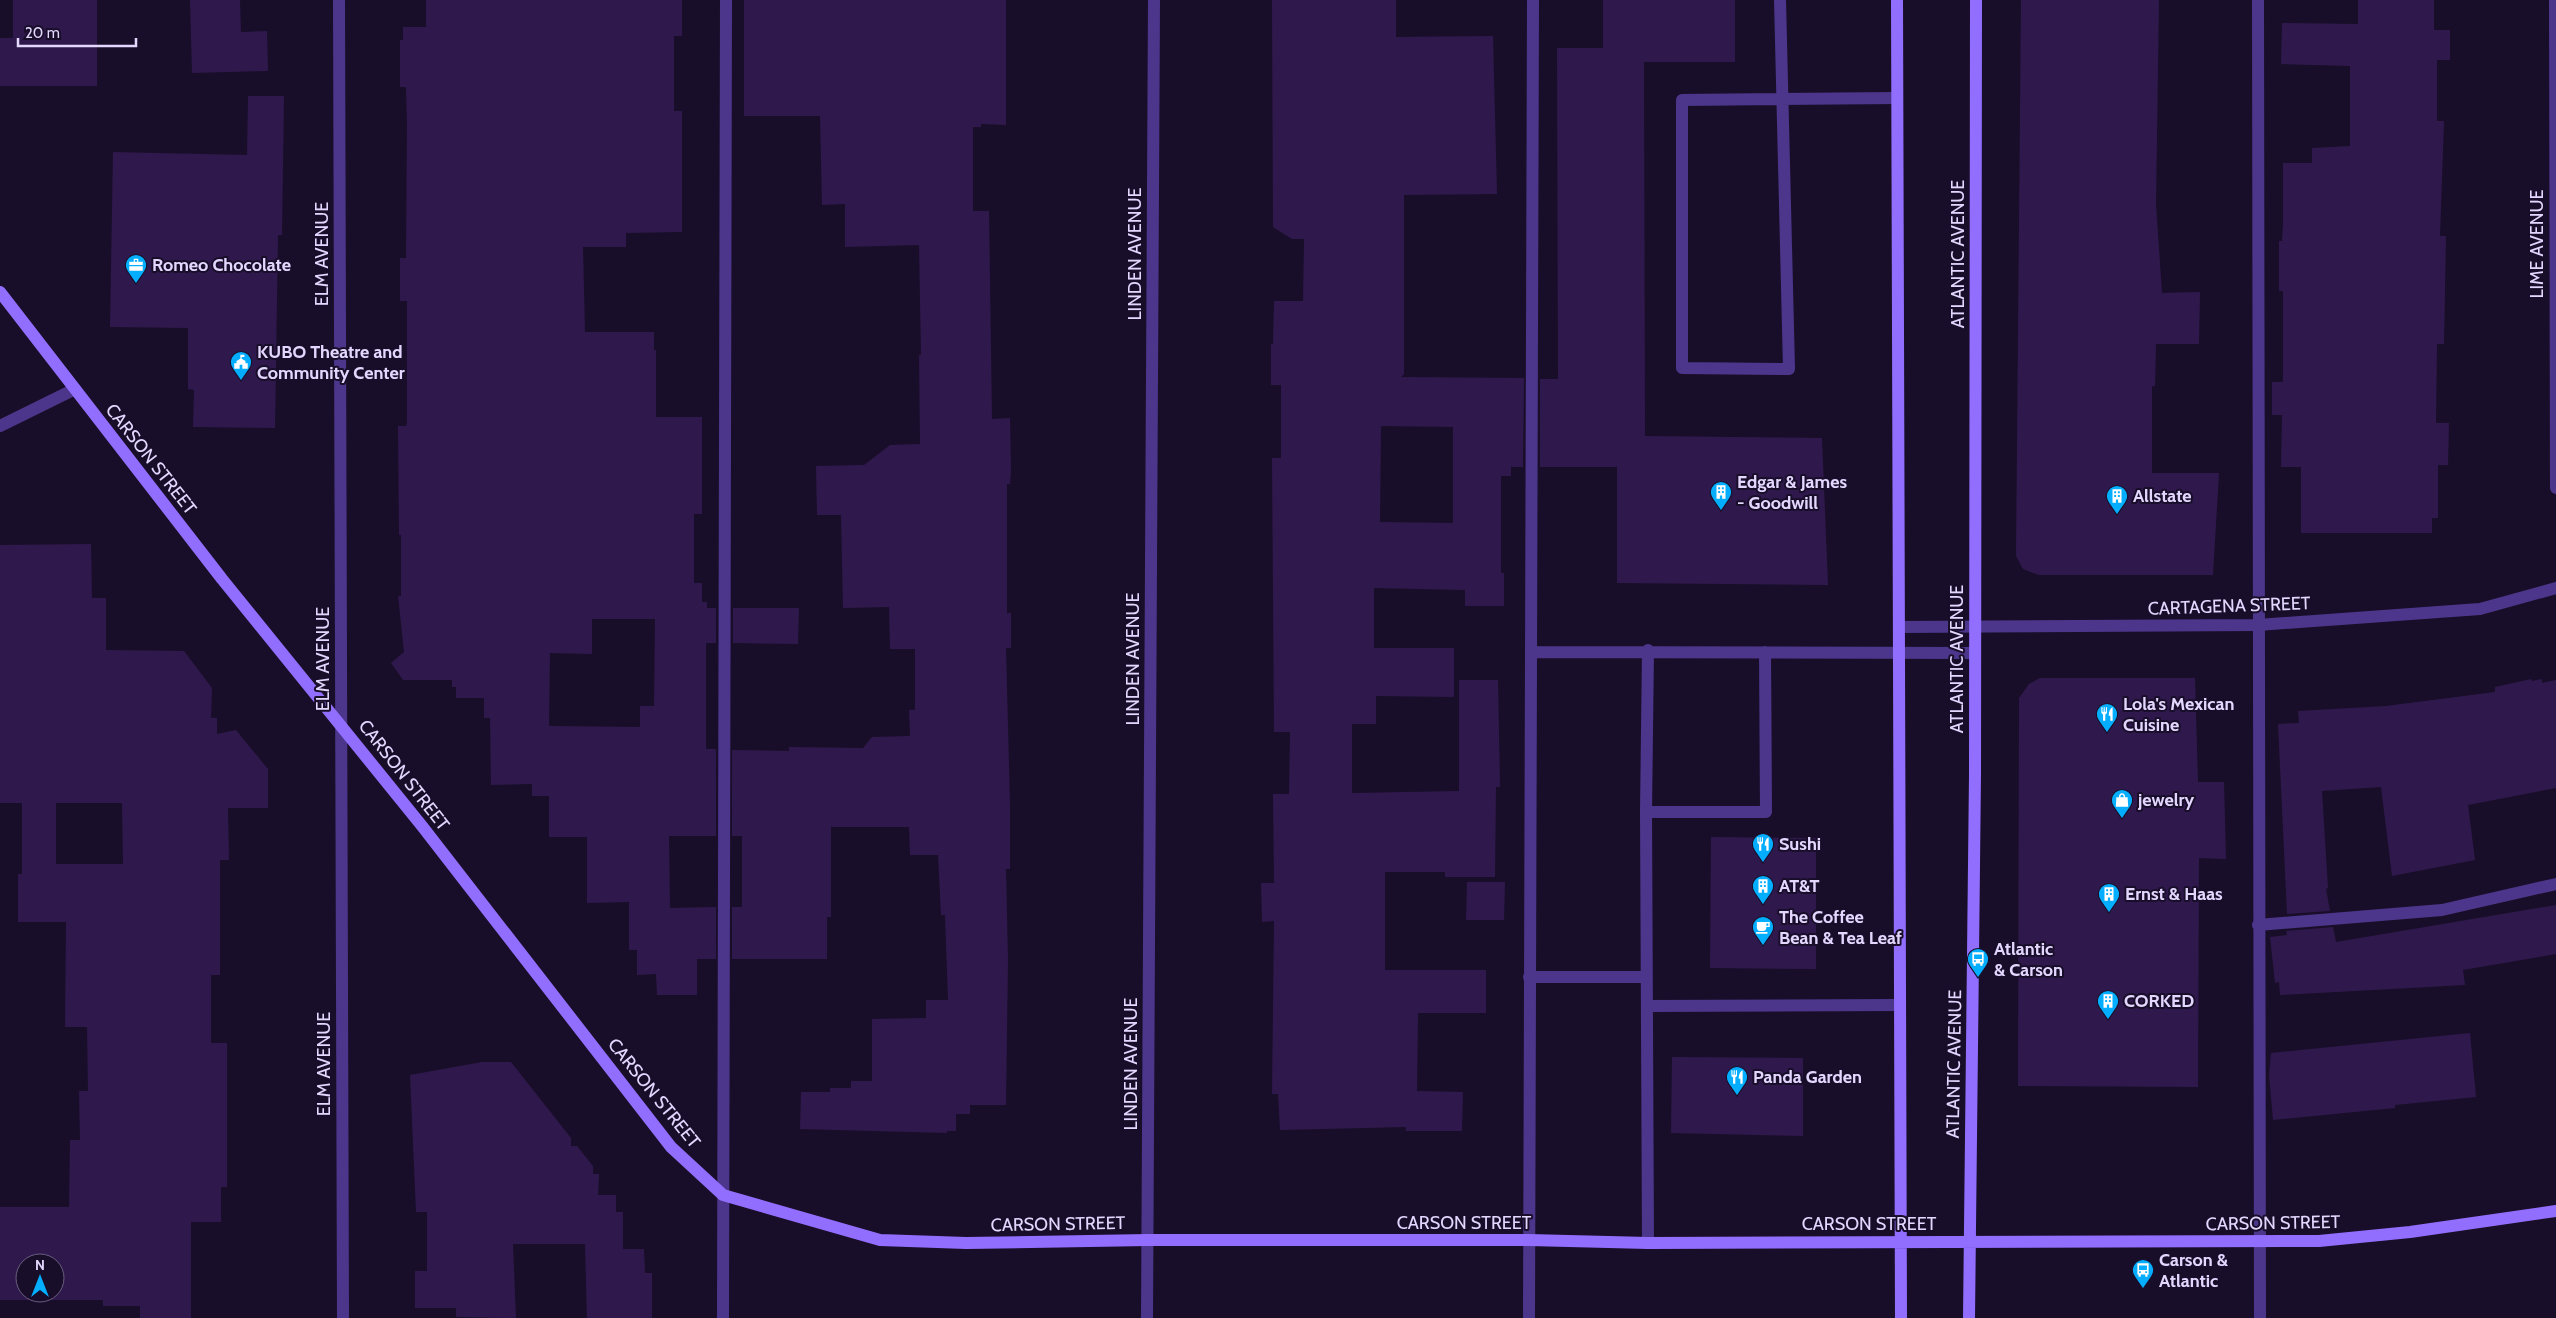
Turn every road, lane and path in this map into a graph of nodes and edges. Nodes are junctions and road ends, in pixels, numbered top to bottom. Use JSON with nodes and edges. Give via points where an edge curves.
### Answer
{"nodes":[{"id":1,"x":340,"y":0,"type":"edge"},
{"id":2,"x":726,"y":0,"type":"edge"},
{"id":3,"x":1154,"y":0,"type":"edge"},
{"id":4,"x":1533,"y":0,"type":"edge"},
{"id":5,"x":1780,"y":0,"type":"edge"},
{"id":6,"x":1897,"y":0,"type":"edge"},
{"id":7,"x":1976,"y":0,"type":"edge"},
{"id":8,"x":2258,"y":0,"type":"edge"},
{"id":9,"x":2554,"y":0,"type":"edge"},
{"id":10,"x":1897,"y":98,"type":"junction"},
{"id":11,"x":1781,"y":100,"type":"junction"},
{"id":12,"x":0,"y":292,"type":"edge"},
{"id":13,"x":74,"y":389,"type":"junction"},
{"id":14,"x":0,"y":426,"type":"edge"},
{"id":15,"x":2556,"y":488,"type":"edge"},
{"id":16,"x":2556,"y":588,"type":"edge"},
{"id":17,"x":2258,"y":625,"type":"junction"},
{"id":18,"x":1974,"y":626,"type":"junction"},
{"id":19,"x":1899,"y":627,"type":"junction"},
{"id":20,"x":1648,"y":650,"type":"junction"},
{"id":21,"x":1531,"y":652,"type":"junction"},
{"id":22,"x":1765,"y":652,"type":"junction"},
{"id":23,"x":1899,"y":653,"type":"junction"},
{"id":24,"x":1974,"y":653,"type":"junction"},
{"id":25,"x":341,"y":724,"type":"junction"},
{"id":26,"x":1646,"y":812,"type":"junction"},
{"id":27,"x":2556,"y":884,"type":"edge"},
{"id":28,"x":2258,"y":925,"type":"junction"},
{"id":29,"x":1529,"y":977,"type":"junction"},
{"id":30,"x":1646,"y":977,"type":"junction"},
{"id":31,"x":1899,"y":1005,"type":"junction"},
{"id":32,"x":1647,"y":1006,"type":"junction"},
{"id":33,"x":723,"y":1195,"type":"junction"},
{"id":34,"x":2556,"y":1211,"type":"edge"},
{"id":35,"x":1148,"y":1240,"type":"junction"},
{"id":36,"x":1529,"y":1240,"type":"junction"},
{"id":37,"x":1901,"y":1241,"type":"junction"},
{"id":38,"x":1970,"y":1241,"type":"junction"},
{"id":39,"x":2260,"y":1242,"type":"junction"},
{"id":40,"x":1648,"y":1243,"type":"junction"},
{"id":41,"x":343,"y":1318,"type":"edge"},
{"id":42,"x":723,"y":1318,"type":"edge"},
{"id":43,"x":1148,"y":1318,"type":"edge"},
{"id":44,"x":1529,"y":1318,"type":"edge"},
{"id":45,"x":1901,"y":1318,"type":"edge"},
{"id":46,"x":1969,"y":1318,"type":"edge"},
{"id":47,"x":2260,"y":1318,"type":"edge"}],
"edges":[{"from":1,"to":25,"type":"street","name":"ELM AVENUE"},
{"from":2,"to":33,"type":"street"},
{"from":3,"to":35,"type":"street","name":"LINDEN AVENUE"},
{"from":4,"to":21,"type":"street"},
{"from":5,"to":11,"type":"street"},
{"from":6,"to":10,"type":"main road"},
{"from":7,"to":18,"type":"main road","name":"ATLANTIC AVENUE"},
{"from":8,"to":17,"type":"street"},
{"from":9,"to":15,"type":"street","name":"LIME AVENUE"},
{"from":10,"to":11,"type":"street"},
{"from":10,"to":19,"type":"main road"},
{"from":11,"to":11,"type":"street","via":[[1682,100],[1682,368],[1788,369]]},
{"from":12,"to":13,"type":"main road","name":"CARSON STREET"},
{"from":13,"to":14,"type":"street"},
{"from":13,"to":25,"type":"main road","name":"CARSON STREET","via":[[222,579]]},
{"from":16,"to":17,"type":"street","name":"CARTAGENA STREET","via":[[2480,609]]},
{"from":17,"to":18,"type":"street","name":"CARTAGENA STREET"},
{"from":17,"to":28,"type":"street"},
{"from":18,"to":19,"type":"street","name":"CARTAGENA STREET"},
{"from":18,"to":24,"type":"main road","name":"ATLANTIC AVENUE"},
{"from":19,"to":23,"type":"main road"},
{"from":20,"to":21,"type":"street"},
{"from":20,"to":22,"type":"street"},
{"from":20,"to":26,"type":"street"},
{"from":21,"to":29,"type":"street"},
{"from":22,"to":23,"type":"street"},
{"from":22,"to":26,"type":"street","via":[[1766,812]]},
{"from":23,"to":24,"type":"street"},
{"from":23,"to":31,"type":"main road"},
{"from":24,"to":38,"type":"main road","name":"ATLANTIC AVENUE"},
{"from":25,"to":33,"type":"main road","name":"CARSON STREET","via":[[671,1147]]},
{"from":25,"to":41,"type":"street","name":"ELM AVENUE"},
{"from":26,"to":30,"type":"street"},
{"from":27,"to":28,"type":"street","via":[[2442,910]]},
{"from":28,"to":39,"type":"street"},
{"from":29,"to":30,"type":"street"},
{"from":29,"to":36,"type":"street"},
{"from":30,"to":32,"type":"street"},
{"from":31,"to":32,"type":"street"},
{"from":31,"to":37,"type":"main road"},
{"from":32,"to":40,"type":"street"},
{"from":33,"to":35,"type":"main road","name":"CARSON STREET","via":[[880,1240],[966,1243]]},
{"from":33,"to":42,"type":"street"},
{"from":34,"to":39,"type":"main road","name":"CARSON STREET","via":[[2410,1232],[2319,1241]]},
{"from":35,"to":36,"type":"main road","name":"CARSON STREET"},
{"from":35,"to":43,"type":"street","name":"LINDEN AVENUE"},
{"from":36,"to":40,"type":"main road","name":"CARSON STREET"},
{"from":36,"to":44,"type":"street"},
{"from":37,"to":38,"type":"main road","name":"CARSON STREET"},
{"from":37,"to":40,"type":"main road","name":"CARSON STREET"},
{"from":37,"to":45,"type":"main road"},
{"from":38,"to":39,"type":"main road","name":"CARSON STREET"},
{"from":38,"to":46,"type":"main road","name":"ATLANTIC AVENUE"},
{"from":39,"to":47,"type":"street"}]}
